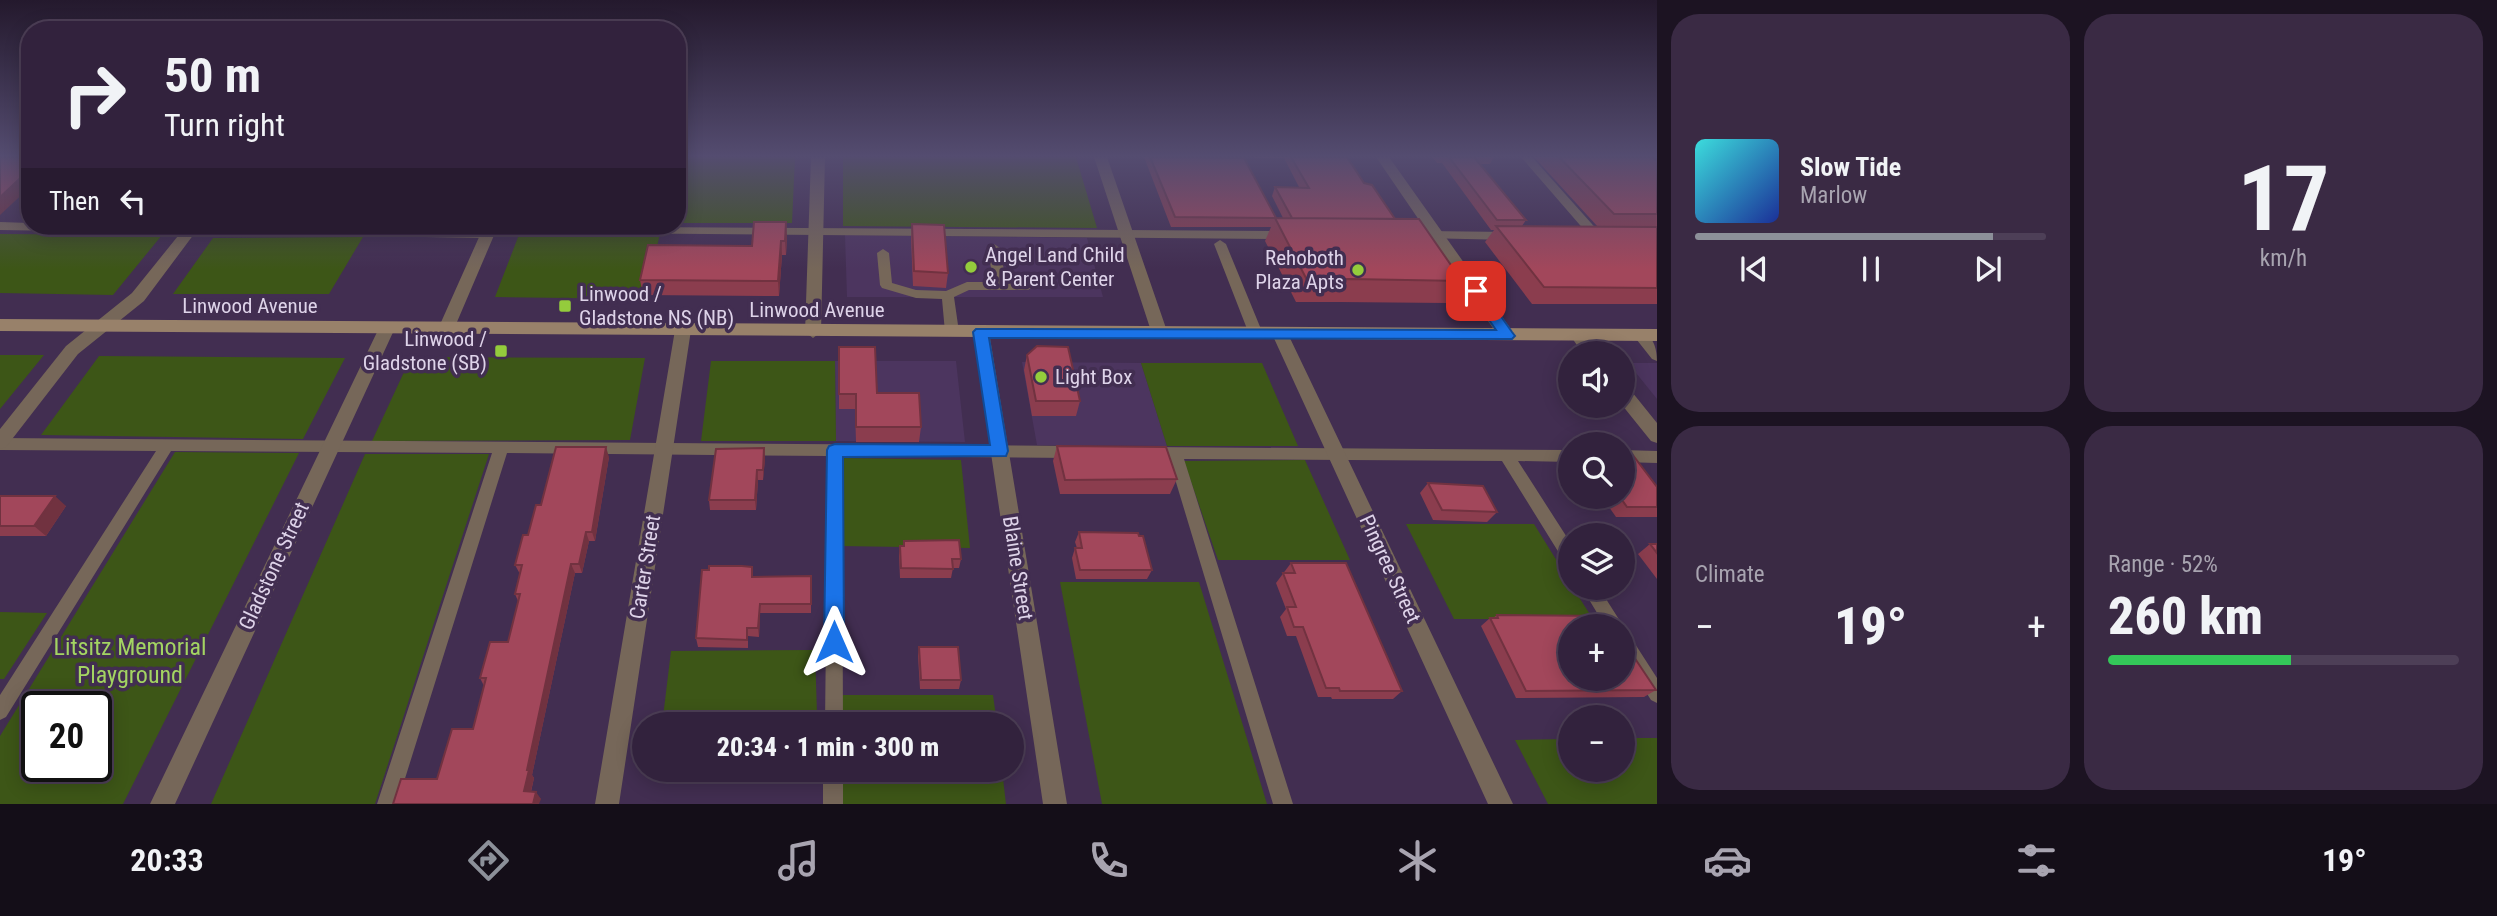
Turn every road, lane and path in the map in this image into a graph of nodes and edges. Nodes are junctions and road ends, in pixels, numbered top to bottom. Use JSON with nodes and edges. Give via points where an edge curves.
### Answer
{"nodes":[{"id":1,"x":817,"y":195,"type":"edge"},
{"id":2,"x":1113,"y":195,"type":"edge"},
{"id":3,"x":1408,"y":195,"type":"edge"},
{"id":4,"x":1559,"y":195,"type":"edge"},
{"id":5,"x":0,"y":226,"type":"edge"},
{"id":6,"x":21,"y":226,"type":"edge"},
{"id":7,"x":686,"y":228,"type":"edge"},
{"id":8,"x":816,"y":230,"type":"junction"},
{"id":9,"x":1286,"y":231,"type":"edge"},
{"id":10,"x":1126,"y":234,"type":"junction"},
{"id":11,"x":187,"y":235,"type":"edge"},
{"id":12,"x":487,"y":235,"type":"edge"},
{"id":13,"x":1411,"y":235,"type":"edge"},
{"id":14,"x":1437,"y":236,"type":"junction"},
{"id":15,"x":1519,"y":236,"type":"edge"},
{"id":16,"x":1596,"y":236,"type":"edge"},
{"id":17,"x":1220,"y":244,"type":"dead end"},
{"id":18,"x":994,"y":248,"type":"dead end"},
{"id":19,"x":883,"y":253,"type":"dead end"},
{"id":20,"x":1000,"y":285,"type":"junction"},
{"id":21,"x":1028,"y":286,"type":"dead end"},
{"id":22,"x":948,"y":295,"type":"junction"},
{"id":23,"x":0,"y":325,"type":"edge"},
{"id":24,"x":104,"y":326,"type":"junction"},
{"id":25,"x":387,"y":328,"type":"junction"},
{"id":26,"x":446,"y":329,"type":"junction"},
{"id":27,"x":683,"y":330,"type":"junction"},
{"id":28,"x":813,"y":332,"type":"junction"},
{"id":29,"x":953,"y":332,"type":"junction"},
{"id":30,"x":981,"y":332,"type":"junction"},
{"id":31,"x":1160,"y":334,"type":"junction"},
{"id":32,"x":1256,"y":334,"type":"junction"},
{"id":33,"x":1280,"y":334,"type":"junction"},
{"id":34,"x":1578,"y":335,"type":"junction"},
{"id":35,"x":1649,"y":335,"type":"edge"},
{"id":36,"x":1507,"y":336,"type":"junction"},
{"id":37,"x":1582,"y":341,"type":"edge"},
{"id":38,"x":1657,"y":356,"type":"edge"},
{"id":39,"x":1635,"y":408,"type":"edge"},
{"id":40,"x":1657,"y":436,"type":"edge"},
{"id":41,"x":0,"y":443,"type":"edge"},
{"id":42,"x":167,"y":445,"type":"junction"},
{"id":43,"x":331,"y":446,"type":"junction"},
{"id":44,"x":501,"y":447,"type":"junction"},
{"id":45,"x":664,"y":449,"type":"junction"},
{"id":46,"x":835,"y":450,"type":"junction"},
{"id":47,"x":1000,"y":451,"type":"junction"},
{"id":48,"x":1094,"y":452,"type":"edge"},
{"id":49,"x":1135,"y":453,"type":"edge"},
{"id":50,"x":1175,"y":453,"type":"junction"},
{"id":51,"x":1336,"y":454,"type":"junction"},
{"id":52,"x":1506,"y":455,"type":"junction"},
{"id":53,"x":1558,"y":456,"type":"edge"},
{"id":54,"x":1635,"y":456,"type":"edge"},
{"id":55,"x":1657,"y":457,"type":"edge"},
{"id":56,"x":1558,"y":537,"type":"edge"},
{"id":57,"x":1635,"y":659,"type":"edge"},
{"id":58,"x":1657,"y":694,"type":"edge"},
{"id":59,"x":0,"y":711,"type":"edge"},
{"id":60,"x":834,"y":712,"type":"edge"},
{"id":61,"x":833,"y":782,"type":"edge"},
{"id":62,"x":162,"y":804,"type":"edge"},
{"id":63,"x":387,"y":804,"type":"edge"},
{"id":64,"x":607,"y":804,"type":"edge"},
{"id":65,"x":833,"y":804,"type":"edge"},
{"id":66,"x":1055,"y":804,"type":"edge"},
{"id":67,"x":1283,"y":804,"type":"edge"},
{"id":68,"x":1501,"y":804,"type":"edge"}],
"edges":[{"from":1,"to":8,"type":"street"},
{"from":2,"to":10,"type":"street"},
{"from":3,"to":14,"type":"street"},
{"from":4,"to":16,"type":"lane"},
{"from":5,"to":6,"type":"lane"},
{"from":7,"to":8,"type":"lane"},
{"from":8,"to":10,"type":"lane"},
{"from":8,"to":28,"type":"street"},
{"from":9,"to":10,"type":"lane"},
{"from":10,"to":31,"type":"street"},
{"from":11,"to":24,"type":"street","via":[[138,297]]},
{"from":12,"to":26,"type":"street"},
{"from":13,"to":14,"type":"lane"},
{"from":14,"to":15,"type":"lane"},
{"from":14,"to":36,"type":"street"},
{"from":17,"to":32,"type":"lane"},
{"from":18,"to":20,"type":"lane"},
{"from":19,"to":22,"type":"lane","via":[[886,285],[916,294]]},
{"from":20,"to":21,"type":"lane"},
{"from":20,"to":22,"type":"lane","via":[[967,286]]},
{"from":22,"to":29,"type":"lane"},
{"from":23,"to":24,"type":"street","name":"Linwood Avenue"},
{"from":24,"to":25,"type":"street","name":"Linwood Avenue"},
{"from":24,"to":41,"type":"street","via":[[72,350]]},
{"from":25,"to":26,"type":"street","name":"Linwood Avenue"},
{"from":25,"to":43,"type":"street","name":"Gladstone Street"},
{"from":26,"to":27,"type":"street","name":"Linwood Avenue"},
{"from":27,"to":28,"type":"street","name":"Linwood Avenue"},
{"from":27,"to":45,"type":"street","name":"Carter Street"},
{"from":28,"to":29,"type":"street","name":"Linwood Avenue"},
{"from":29,"to":30,"type":"street","name":"Linwood Avenue"},
{"from":30,"to":31,"type":"street","name":"Linwood Avenue"},
{"from":30,"to":47,"type":"street","name":"Blaine Street"},
{"from":31,"to":32,"type":"street","name":"Linwood Avenue"},
{"from":32,"to":33,"type":"street","name":"Linwood Avenue"},
{"from":33,"to":36,"type":"street","name":"Linwood Avenue"},
{"from":33,"to":51,"type":"street","name":"Pingree Street"},
{"from":34,"to":35,"type":"street","name":"Linwood Avenue"},
{"from":34,"to":36,"type":"street","name":"Linwood Avenue"},
{"from":34,"to":37,"type":"street"},
{"from":35,"to":38,"type":"lane"},
{"from":39,"to":40,"type":"street"},
{"from":41,"to":42,"type":"lane"},
{"from":42,"to":43,"type":"lane"},
{"from":42,"to":59,"type":"lane"},
{"from":43,"to":44,"type":"lane"},
{"from":43,"to":62,"type":"street","name":"Gladstone Street"},
{"from":44,"to":45,"type":"lane"},
{"from":44,"to":63,"type":"lane"},
{"from":45,"to":46,"type":"lane"},
{"from":45,"to":64,"type":"street","name":"Carter Street"},
{"from":46,"to":47,"type":"lane"},
{"from":46,"to":60,"type":"lane"},
{"from":47,"to":48,"type":"lane"},
{"from":47,"to":66,"type":"street","name":"Blaine Street"},
{"from":49,"to":50,"type":"lane"},
{"from":50,"to":51,"type":"lane"},
{"from":50,"to":67,"type":"lane"},
{"from":51,"to":52,"type":"lane"},
{"from":51,"to":68,"type":"street","name":"Pingree Street"},
{"from":52,"to":53,"type":"lane"},
{"from":52,"to":56,"type":"lane"},
{"from":54,"to":55,"type":"lane"},
{"from":57,"to":58,"type":"lane"},
{"from":61,"to":65,"type":"lane"}]}
